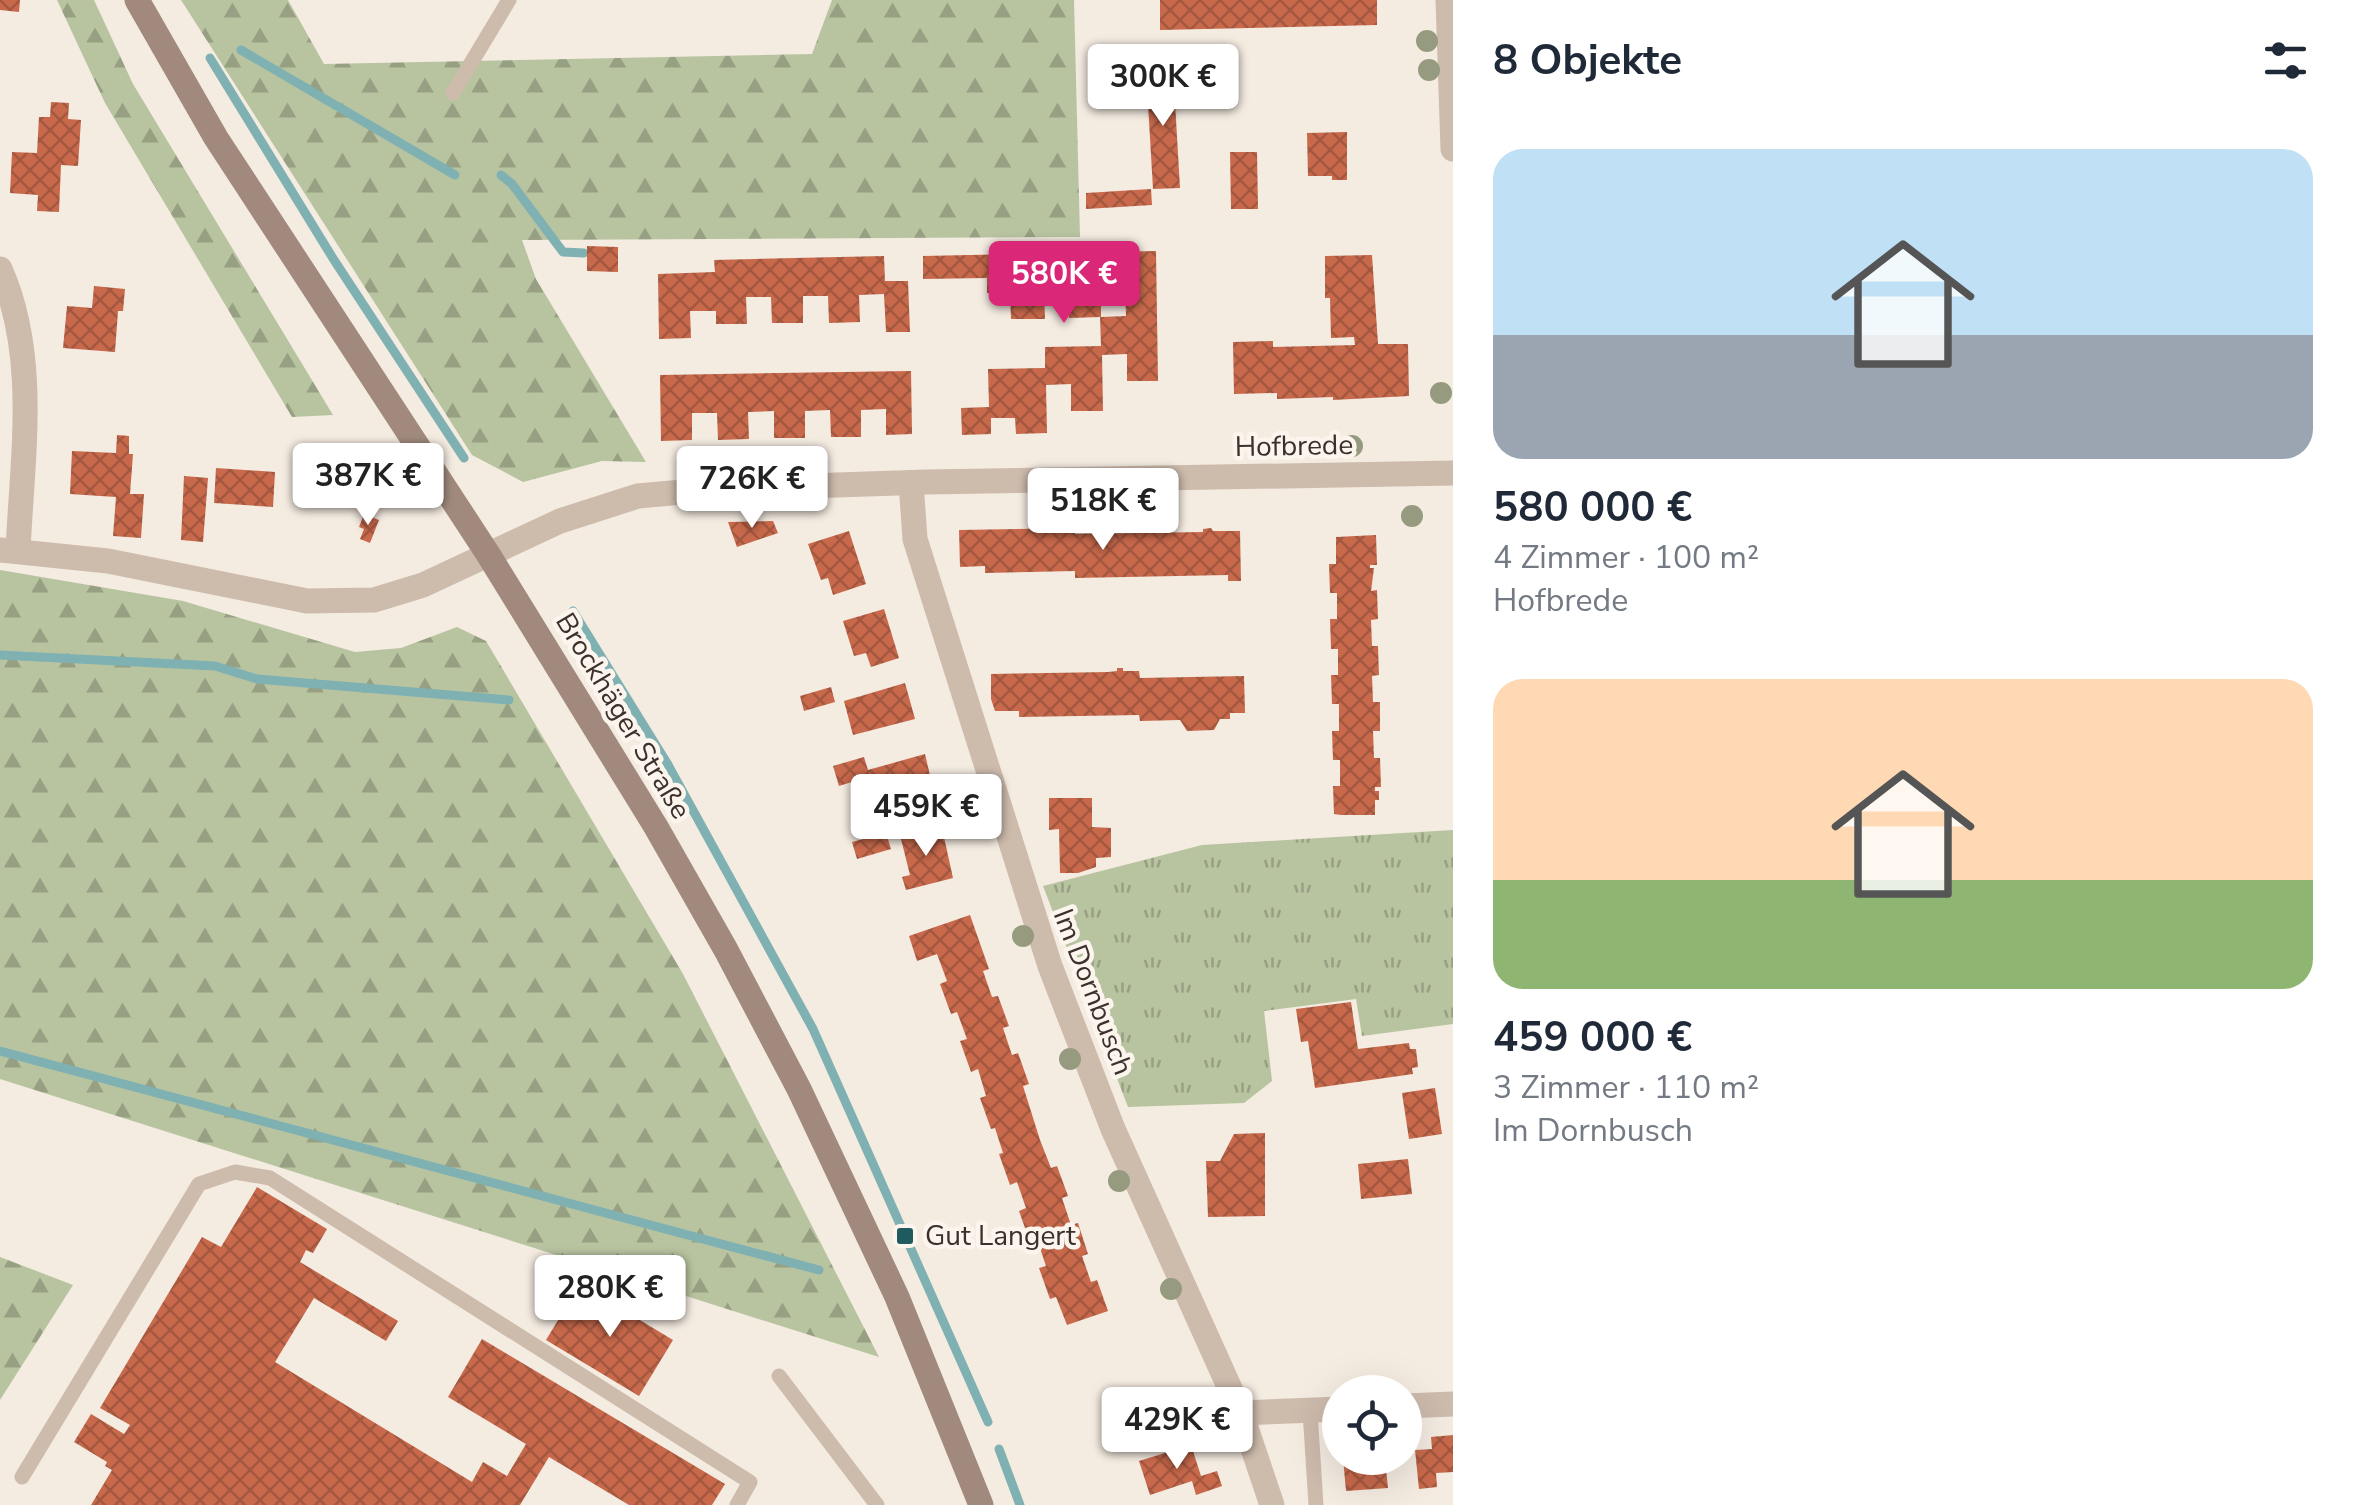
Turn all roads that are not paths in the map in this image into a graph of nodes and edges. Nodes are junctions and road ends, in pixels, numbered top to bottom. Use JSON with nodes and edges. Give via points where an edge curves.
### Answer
{"nodes":[{"id":1,"x":137,"y":0,"type":"edge"},
{"id":2,"x":509,"y":0,"type":"edge"},
{"id":3,"x":1448,"y":0,"type":"edge"},
{"id":4,"x":453,"y":93,"type":"dead end"},
{"id":5,"x":1453,"y":149,"type":"edge"},
{"id":6,"x":0,"y":269,"type":"edge"},
{"id":7,"x":1453,"y":474,"type":"edge"},
{"id":8,"x":911,"y":483,"type":"junction"},
{"id":9,"x":9,"y":551,"type":"edge"},
{"id":10,"x":488,"y":554,"type":"junction"},
{"id":11,"x":779,"y":1376,"type":"dead end"},
{"id":12,"x":1453,"y":1404,"type":"edge"},
{"id":13,"x":1422,"y":1405,"type":"edge"},
{"id":14,"x":1310,"y":1410,"type":"junction"},
{"id":15,"x":1322,"y":1410,"type":"edge"},
{"id":16,"x":1240,"y":1414,"type":"junction"},
{"id":17,"x":22,"y":1477,"type":"dead end"},
{"id":18,"x":738,"y":1505,"type":"edge"},
{"id":19,"x":877,"y":1505,"type":"edge"},
{"id":20,"x":981,"y":1505,"type":"edge"},
{"id":21,"x":1272,"y":1505,"type":"edge"},
{"id":22,"x":1316,"y":1505,"type":"edge"}],
"edges":[{"from":1,"to":10,"type":"main road","name":"Brockhäger Straße","via":[[216,138]]},
{"from":2,"to":4,"type":"lane"},
{"from":3,"to":5,"type":"street"},
{"from":6,"to":9,"type":"street","via":[[21,336],[25,393]]},
{"from":7,"to":8,"type":"street","name":"Hofbrede"},
{"from":8,"to":10,"type":"street","name":"Hofbrede","via":[[638,496]]},
{"from":8,"to":16,"type":"street","name":"Im Dornbusch","via":[[915,539],[1044,949],[1113,1128]]},
{"from":9,"to":10,"type":"street","name":"Hofbrede","via":[[108,561],[307,601],[374,600]]},
{"from":10,"to":20,"type":"main road","name":"Brockhäger Straße","via":[[664,842],[799,1089],[897,1297]]},
{"from":11,"to":19,"type":"lane"},
{"from":12,"to":13,"type":"street"},
{"from":14,"to":15,"type":"street"},
{"from":14,"to":16,"type":"street"},
{"from":14,"to":22,"type":"lane"},
{"from":16,"to":21,"type":"street","name":"Im Dornbusch"},
{"from":17,"to":18,"type":"lane","via":[[199,1184],[234,1172],[270,1178],[750,1482]]}]}
